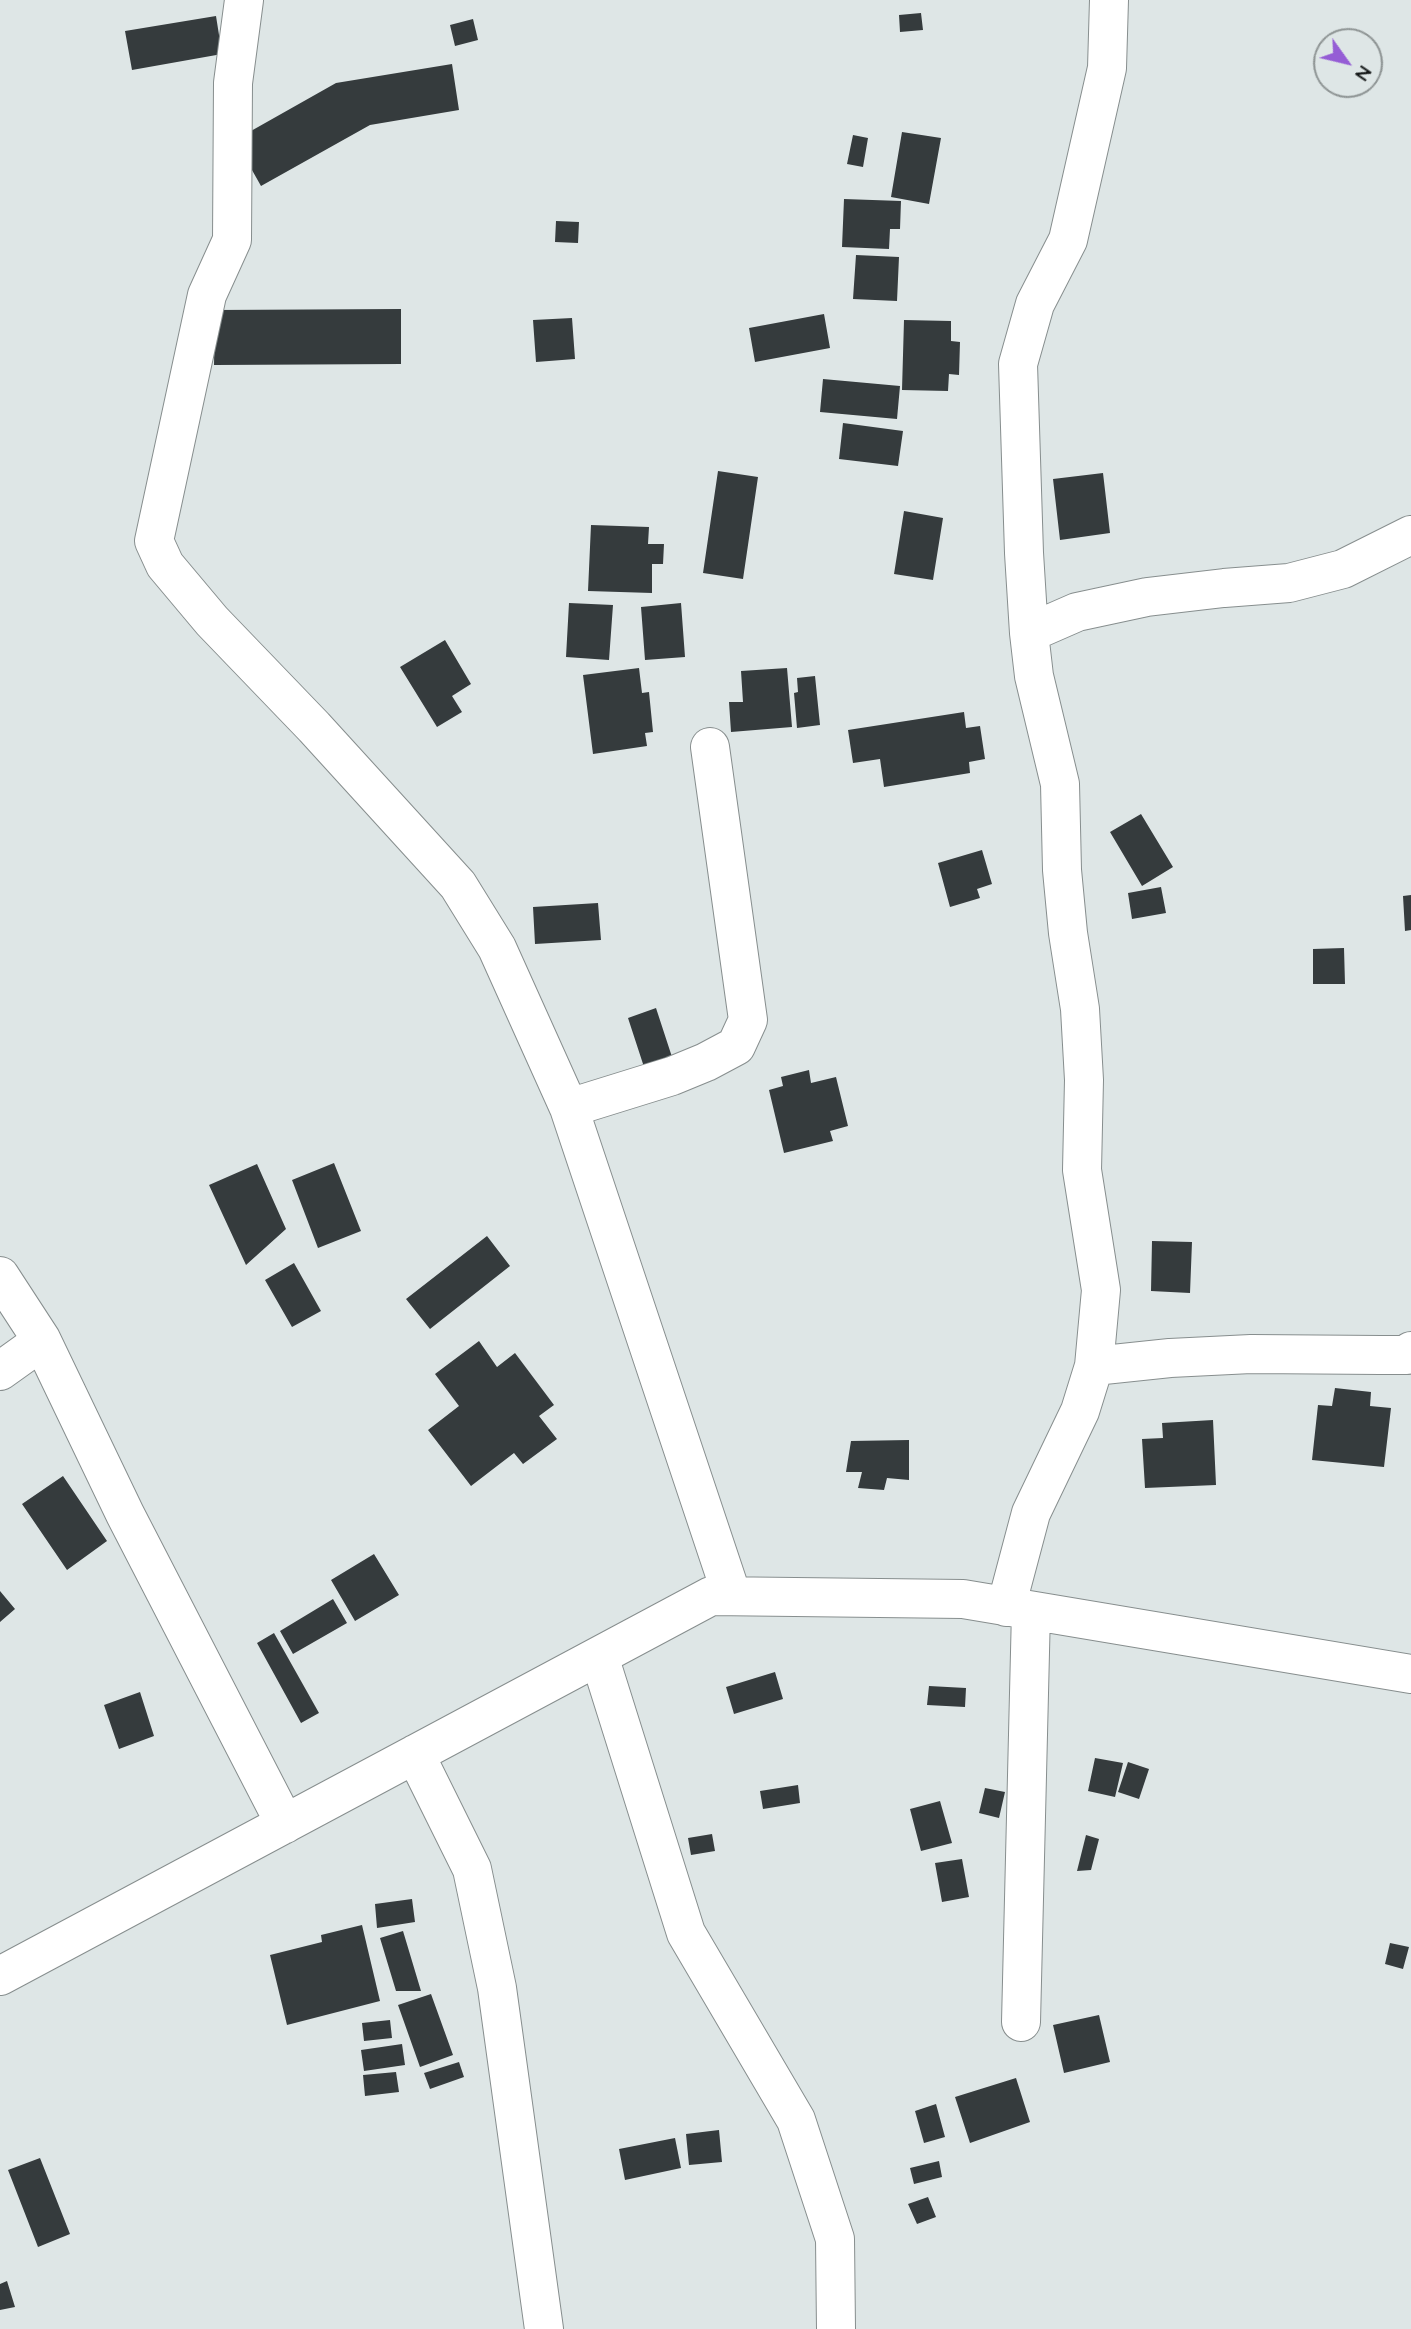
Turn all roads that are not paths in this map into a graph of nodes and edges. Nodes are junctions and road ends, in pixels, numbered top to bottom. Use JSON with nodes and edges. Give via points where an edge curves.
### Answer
{"nodes":[{"id":1,"x":244,"y":0,"type":"edge"},
{"id":2,"x":1109,"y":0,"type":"edge"},
{"id":3,"x":1411,"y":535,"type":"edge"},
{"id":4,"x":1029,"y":634,"type":"junction"},
{"id":5,"x":710,"y":747,"type":"dead end"},
{"id":6,"x":569,"y":1108,"type":"junction"},
{"id":7,"x":0,"y":1276,"type":"edge"},
{"id":8,"x":42,"y":1341,"type":"junction"},
{"id":9,"x":1411,"y":1351,"type":"edge"},
{"id":10,"x":1094,"y":1366,"type":"junction"},
{"id":11,"x":0,"y":1371,"type":"edge"},
{"id":12,"x":732,"y":1596,"type":"junction"},
{"id":13,"x":1018,"y":1609,"type":"junction"},
{"id":14,"x":599,"y":1656,"type":"junction"},
{"id":15,"x":1411,"y":1674,"type":"edge"},
{"id":16,"x":415,"y":1754,"type":"junction"},
{"id":17,"x":285,"y":1824,"type":"junction"},
{"id":18,"x":0,"y":1976,"type":"edge"},
{"id":19,"x":1021,"y":2022,"type":"dead end"},
{"id":20,"x":544,"y":2329,"type":"edge"},
{"id":21,"x":836,"y":2329,"type":"edge"}],
"edges":[{"from":1,"to":6,"type":"street","via":[[233,83],[232,240],[207,295],[154,541],[165,565],[212,621],[458,885],[497,948]]},
{"from":2,"to":4,"type":"street","via":[[1107,68],[1068,240],[1035,304],[1018,364]]},
{"from":3,"to":4,"type":"street","via":[[1343,569],[1289,583],[1147,597],[1077,612]]},
{"from":4,"to":10,"type":"street","via":[[1034,676],[1060,784],[1062,870],[1080,1009],[1082,1170],[1101,1290]]},
{"from":5,"to":6,"type":"street","via":[[748,1020],[736,1046],[706,1062]]},
{"from":6,"to":12,"type":"street"},
{"from":7,"to":8,"type":"street"},
{"from":8,"to":11,"type":"street"},
{"from":8,"to":17,"type":"street","via":[[131,1526]]},
{"from":9,"to":10,"type":"street","via":[[1251,1354]]},
{"from":10,"to":13,"type":"street","via":[[1080,1411],[1031,1513]]},
{"from":12,"to":13,"type":"street","via":[[963,1599]]},
{"from":12,"to":14,"type":"street","via":[[711,1596]]},
{"from":13,"to":15,"type":"street"},
{"from":13,"to":19,"type":"street"},
{"from":14,"to":16,"type":"street"},
{"from":14,"to":21,"type":"street","via":[[687,1933],[796,2120],[835,2239]]},
{"from":16,"to":17,"type":"street"},
{"from":16,"to":20,"type":"street","via":[[472,1869],[497,1988]]},
{"from":17,"to":18,"type":"street"}]}
